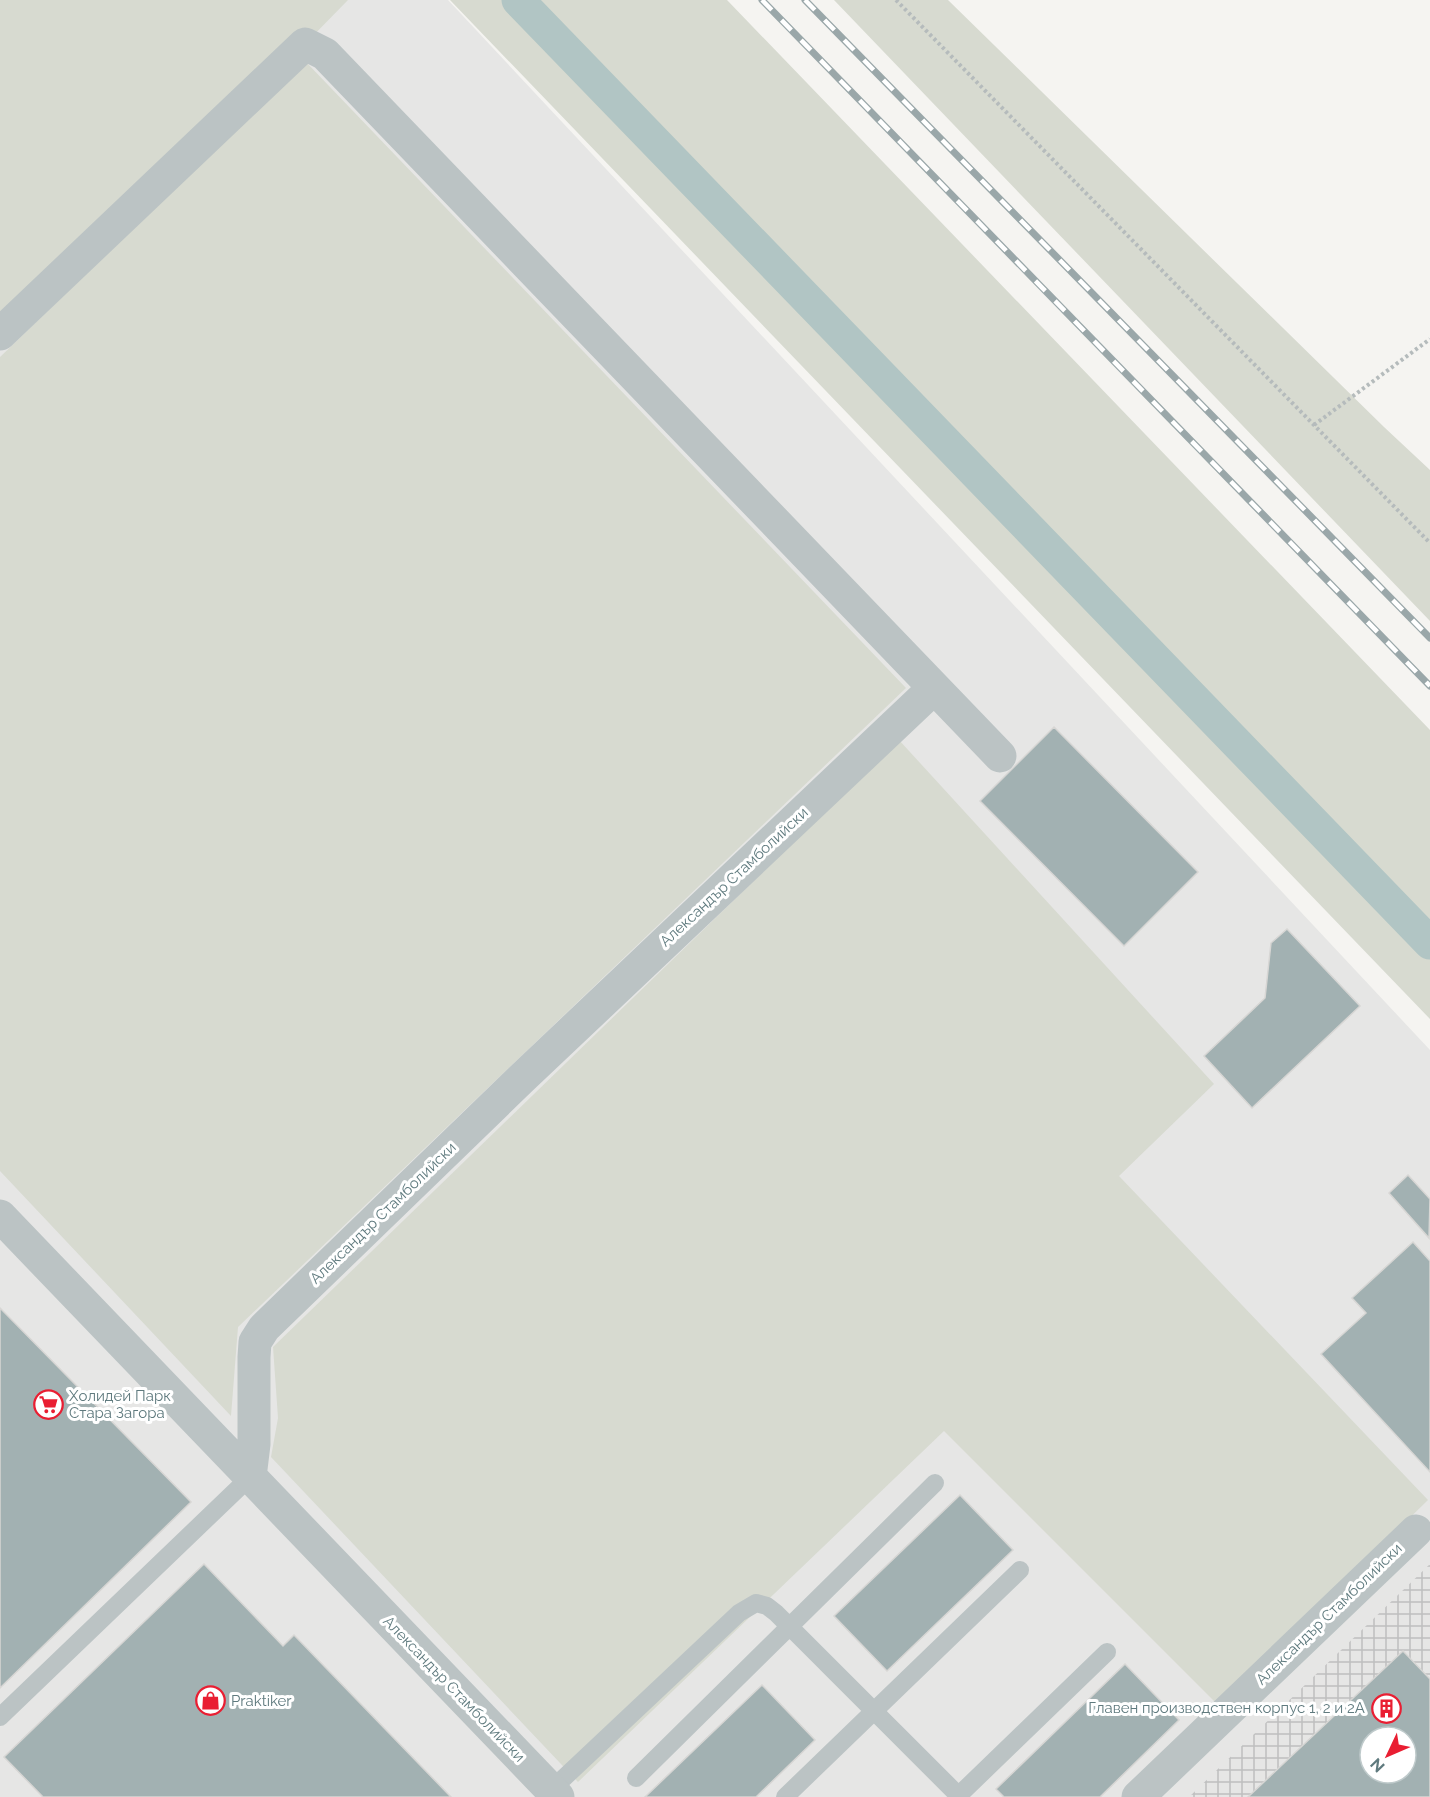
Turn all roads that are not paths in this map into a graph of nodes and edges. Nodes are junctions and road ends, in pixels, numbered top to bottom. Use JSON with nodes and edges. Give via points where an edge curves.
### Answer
{"nodes":[{"id":1,"x":0,"y":334,"type":"edge"},
{"id":2,"x":934,"y":688,"type":"junction"},
{"id":3,"x":1000,"y":756,"type":"dead end"},
{"id":4,"x":0,"y":1215,"type":"edge"},
{"id":5,"x":250,"y":1477,"type":"junction"},
{"id":6,"x":935,"y":1483,"type":"dead end"},
{"id":7,"x":1416,"y":1531,"type":"dead end"},
{"id":8,"x":1020,"y":1570,"type":"dead end"},
{"id":9,"x":790,"y":1627,"type":"junction"},
{"id":10,"x":1107,"y":1652,"type":"dead end"},
{"id":11,"x":874,"y":1711,"type":"junction"},
{"id":12,"x":0,"y":1717,"type":"edge"},
{"id":13,"x":636,"y":1778,"type":"dead end"},
{"id":14,"x":554,"y":1794,"type":"edge"},
{"id":15,"x":958,"y":1796,"type":"edge"},
{"id":16,"x":785,"y":1797,"type":"edge"},
{"id":17,"x":1138,"y":1797,"type":"edge"}],
"edges":[{"from":1,"to":2,"type":"street","via":[[305,44],[325,54]]},
{"from":2,"to":3,"type":"street"},
{"from":2,"to":5,"type":"street","name":"Александър Стамболийски","via":[[264,1328],[255,1341]]},
{"from":4,"to":5,"type":"street"},
{"from":5,"to":12,"type":"lane"},
{"from":5,"to":14,"type":"street","name":"Александър Стамболийски"},
{"from":6,"to":9,"type":"lane"},
{"from":7,"to":17,"type":"street","name":"Александър Стамболийски"},
{"from":8,"to":11,"type":"lane"},
{"from":9,"to":11,"type":"lane"},
{"from":9,"to":13,"type":"lane"},
{"from":9,"to":14,"type":"lane","via":[[767,1606],[748,1606]]},
{"from":10,"to":15,"type":"lane"},
{"from":11,"to":15,"type":"lane"},
{"from":11,"to":16,"type":"lane"}]}
